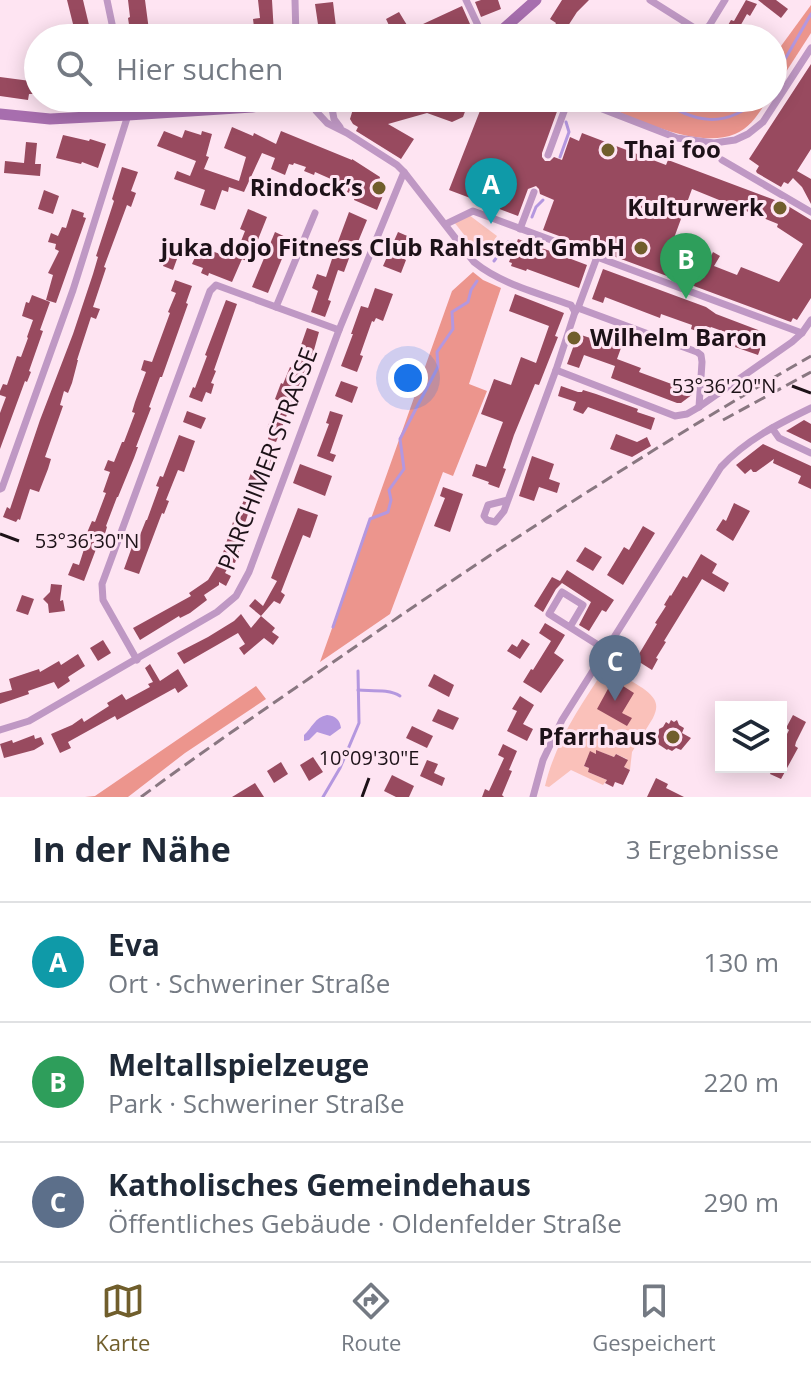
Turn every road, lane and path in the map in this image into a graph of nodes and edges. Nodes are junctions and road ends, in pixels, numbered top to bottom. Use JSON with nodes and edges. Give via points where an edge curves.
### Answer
{"nodes":[{"id":1,"x":107,"y":0,"type":"edge"},
{"id":2,"x":295,"y":0,"type":"edge"},
{"id":3,"x":466,"y":0,"type":"edge"},
{"id":4,"x":536,"y":0,"type":"edge"},
{"id":5,"x":650,"y":0,"type":"edge"},
{"id":6,"x":725,"y":0,"type":"edge"},
{"id":7,"x":112,"y":24,"type":"edge"},
{"id":8,"x":296,"y":24,"type":"edge"},
{"id":9,"x":477,"y":24,"type":"edge"},
{"id":10,"x":511,"y":24,"type":"edge"},
{"id":11,"x":688,"y":24,"type":"edge"},
{"id":12,"x":710,"y":24,"type":"edge"},
{"id":13,"x":811,"y":48,"type":"edge"},
{"id":14,"x":787,"y":85,"type":"edge"},
{"id":15,"x":178,"y":112,"type":"edge"},
{"id":16,"x":316,"y":112,"type":"edge"},
{"id":17,"x":333,"y":112,"type":"edge"},
{"id":18,"x":564,"y":112,"type":"edge"},
{"id":19,"x":610,"y":112,"type":"edge"},
{"id":20,"x":769,"y":112,"type":"edge"},
{"id":21,"x":0,"y":114,"type":"edge"},
{"id":22,"x":128,"y":115,"type":"junction"},
{"id":23,"x":341,"y":129,"type":"junction"},
{"id":24,"x":548,"y":155,"type":"dead end"},
{"id":25,"x":722,"y":160,"type":"dead end"},
{"id":26,"x":404,"y":172,"type":"junction"},
{"id":27,"x":534,"y":192,"type":"dead end"},
{"id":28,"x":811,"y":212,"type":"edge"},
{"id":29,"x":315,"y":213,"type":"dead end"},
{"id":30,"x":446,"y":224,"type":"junction"},
{"id":31,"x":520,"y":229,"type":"junction"},
{"id":32,"x":597,"y":257,"type":"junction"},
{"id":33,"x":276,"y":307,"type":"junction"},
{"id":34,"x":576,"y":310,"type":"junction"},
{"id":35,"x":811,"y":320,"type":"edge"},
{"id":36,"x":339,"y":330,"type":"junction"},
{"id":37,"x":802,"y":333,"type":"junction"},
{"id":38,"x":556,"y":370,"type":"junction"},
{"id":39,"x":699,"y":407,"type":"junction"},
{"id":40,"x":811,"y":408,"type":"edge"},
{"id":41,"x":772,"y":428,"type":"junction"},
{"id":42,"x":811,"y":453,"type":"edge"},
{"id":43,"x":0,"y":489,"type":"edge"},
{"id":44,"x":508,"y":500,"type":"dead end"},
{"id":45,"x":570,"y":627,"type":"junction"},
{"id":46,"x":606,"y":650,"type":"junction"},
{"id":47,"x":137,"y":660,"type":"junction"},
{"id":48,"x":0,"y":730,"type":"edge"},
{"id":49,"x":533,"y":797,"type":"edge"}],
"edges":[{"from":1,"to":7,"type":"street"},
{"from":2,"to":8,"type":"street"},
{"from":3,"to":9,"type":"street"},
{"from":4,"to":10,"type":"main road"},
{"from":5,"to":11,"type":"street"},
{"from":6,"to":12,"type":"street"},
{"from":13,"to":14,"type":"street"},
{"from":15,"to":22,"type":"main road"},
{"from":16,"to":23,"type":"street"},
{"from":17,"to":23,"type":"street"},
{"from":18,"to":24,"type":"street"},
{"from":19,"to":20,"type":"street","via":[[677,138],[714,143],[748,134]]},
{"from":21,"to":22,"type":"main road","via":[[50,119]]},
{"from":22,"to":43,"type":"street","via":[[73,290]]},
{"from":23,"to":26,"type":"street"},
{"from":25,"to":28,"type":"street"},
{"from":26,"to":30,"type":"street"},
{"from":26,"to":36,"type":"street","name":"PARCHIMER STRASSE"},
{"from":27,"to":31,"type":"street"},
{"from":29,"to":33,"type":"street"},
{"from":30,"to":31,"type":"street","via":[[473,211]]},
{"from":30,"to":34,"type":"street","via":[[481,268]]},
{"from":31,"to":32,"type":"street"},
{"from":32,"to":34,"type":"street"},
{"from":32,"to":37,"type":"street"},
{"from":33,"to":36,"type":"street"},
{"from":33,"to":47,"type":"street","via":[[216,285],[210,291],[102,584],[103,600]]},
{"from":34,"to":38,"type":"street"},
{"from":34,"to":39,"type":"street","via":[[701,355]]},
{"from":35,"to":37,"type":"street"},
{"from":36,"to":47,"type":"street","name":"PARCHIMER STRASSE","via":[[236,596]]},
{"from":37,"to":39,"type":"street"},
{"from":38,"to":39,"type":"street","via":[[675,416]]},
{"from":38,"to":44,"type":"street"},
{"from":40,"to":41,"type":"street"},
{"from":41,"to":42,"type":"street","via":[[779,438]]},
{"from":41,"to":46,"type":"street","via":[[721,467]]},
{"from":45,"to":45,"type":"street","via":[[549,614],[562,592],[583,605]]},
{"from":45,"to":46,"type":"street"},
{"from":46,"to":49,"type":"street","via":[[556,731]]},
{"from":47,"to":48,"type":"street","name":"PARCHIMER STRASSE","via":[[29,721]]}]}
